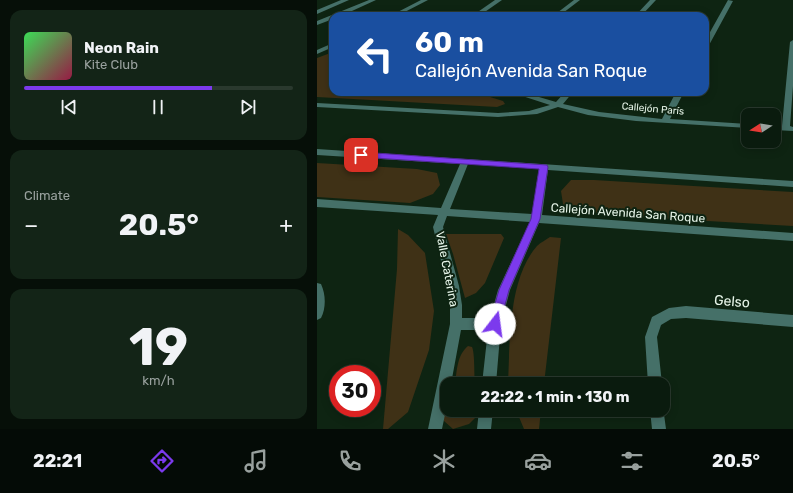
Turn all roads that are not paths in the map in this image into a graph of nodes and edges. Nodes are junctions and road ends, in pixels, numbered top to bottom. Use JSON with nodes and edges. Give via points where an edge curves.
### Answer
{"nodes":[{"id":1,"x":346,"y":0,"type":"edge"},
{"id":2,"x":373,"y":0,"type":"edge"},
{"id":3,"x":425,"y":0,"type":"edge"},
{"id":4,"x":499,"y":0,"type":"edge"},
{"id":5,"x":577,"y":0,"type":"edge"},
{"id":6,"x":653,"y":0,"type":"edge"},
{"id":7,"x":730,"y":0,"type":"edge"},
{"id":8,"x":317,"y":12,"type":"edge"},
{"id":9,"x":344,"y":12,"type":"edge"},
{"id":10,"x":401,"y":12,"type":"edge"},
{"id":11,"x":481,"y":12,"type":"edge"},
{"id":12,"x":561,"y":12,"type":"edge"},
{"id":13,"x":642,"y":12,"type":"edge"},
{"id":14,"x":329,"y":18,"type":"edge"},
{"id":15,"x":317,"y":23,"type":"edge"},
{"id":16,"x":709,"y":39,"type":"edge"},
{"id":17,"x":793,"y":42,"type":"edge"},
{"id":18,"x":329,"y":47,"type":"edge"},
{"id":19,"x":317,"y":52,"type":"edge"},
{"id":20,"x":528,"y":96,"type":"edge"},
{"id":21,"x":565,"y":96,"type":"edge"},
{"id":22,"x":679,"y":96,"type":"edge"},
{"id":23,"x":557,"y":104,"type":"junction"},
{"id":24,"x":317,"y":105,"type":"edge"},
{"id":25,"x":665,"y":121,"type":"junction"},
{"id":26,"x":741,"y":126,"type":"edge"},
{"id":27,"x":789,"y":129,"type":"edge"},
{"id":28,"x":317,"y":152,"type":"edge"},
{"id":29,"x":465,"y":161,"type":"junction"},
{"id":30,"x":544,"y":167,"type":"junction"},
{"id":31,"x":793,"y":184,"type":"edge"},
{"id":32,"x":317,"y":203,"type":"edge"},
{"id":33,"x":443,"y":212,"type":"junction"},
{"id":34,"x":536,"y":219,"type":"junction"},
{"id":35,"x":793,"y":237,"type":"edge"},
{"id":36,"x":318,"y":289,"type":"edge"},
{"id":37,"x":317,"y":314,"type":"edge"},
{"id":38,"x":793,"y":321,"type":"edge"},
{"id":39,"x":456,"y":324,"type":"junction"},
{"id":40,"x":495,"y":324,"type":"junction"},
{"id":41,"x":490,"y":377,"type":"edge"},
{"id":42,"x":654,"y":377,"type":"edge"},
{"id":43,"x":485,"y":417,"type":"edge"},
{"id":44,"x":658,"y":417,"type":"edge"},
{"id":45,"x":435,"y":429,"type":"edge"},
{"id":46,"x":484,"y":429,"type":"edge"},
{"id":47,"x":659,"y":429,"type":"edge"}],
"edges":[{"from":1,"to":8,"type":"street"},
{"from":2,"to":9,"type":"street"},
{"from":3,"to":10,"type":"street"},
{"from":4,"to":11,"type":"street"},
{"from":5,"to":12,"type":"street"},
{"from":6,"to":13,"type":"street"},
{"from":7,"to":16,"type":"street"},
{"from":14,"to":15,"type":"street"},
{"from":17,"to":27,"type":"street"},
{"from":18,"to":19,"type":"street"},
{"from":20,"to":23,"type":"street","name":"Callejón París"},
{"from":21,"to":23,"type":"street"},
{"from":22,"to":25,"type":"street"},
{"from":23,"to":24,"type":"street","via":[[536,112],[498,115]]},
{"from":23,"to":25,"type":"street","name":"Callejón París","via":[[600,115]]},
{"from":25,"to":26,"type":"street","name":"Callejón París"},
{"from":28,"to":29,"type":"street"},
{"from":29,"to":30,"type":"street"},
{"from":29,"to":33,"type":"street","name":"Valle Caterina"},
{"from":30,"to":31,"type":"street"},
{"from":30,"to":34,"type":"street"},
{"from":32,"to":33,"type":"street","name":"Callejón Avenida San Roque"},
{"from":33,"to":34,"type":"street","name":"Callejón Avenida San Roque"},
{"from":33,"to":39,"type":"street","name":"Valle Caterina","via":[[438,227],[453,286]]},
{"from":34,"to":35,"type":"street","name":"Callejón Avenida San Roque"},
{"from":34,"to":40,"type":"street","via":[[504,290]]},
{"from":36,"to":37,"type":"street"},
{"from":38,"to":42,"type":"street","name":"Gelso","via":[[686,312],[669,314],[657,321],[651,337]]},
{"from":39,"to":40,"type":"street"},
{"from":39,"to":45,"type":"street","name":"Valle Caterina"},
{"from":40,"to":41,"type":"street"},
{"from":43,"to":46,"type":"street"},
{"from":44,"to":47,"type":"street"}]}
